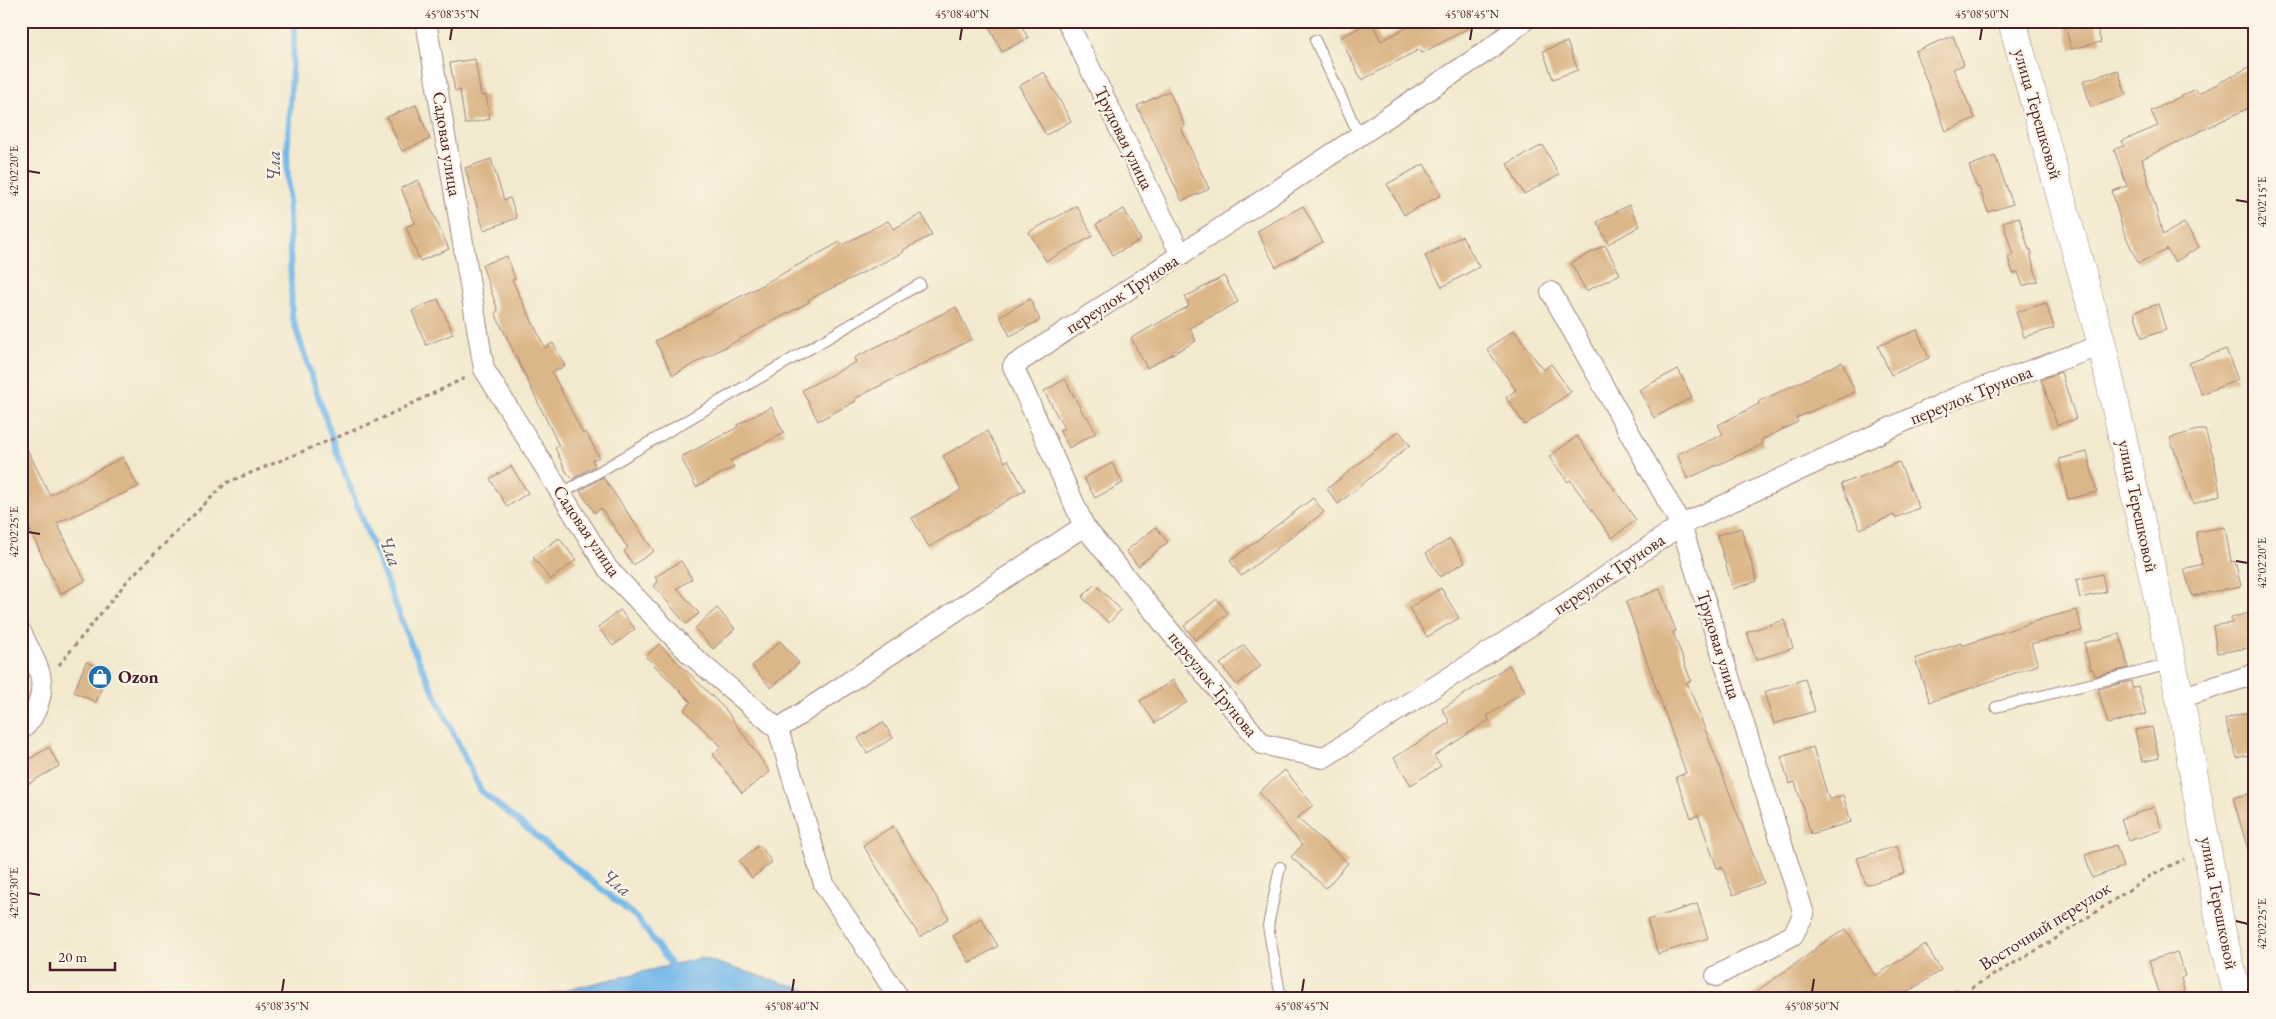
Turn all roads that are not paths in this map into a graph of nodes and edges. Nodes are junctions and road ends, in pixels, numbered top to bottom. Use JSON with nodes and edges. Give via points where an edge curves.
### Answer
{"nodes":[{"id":1,"x":426,"y":21,"type":"edge"},
{"id":2,"x":1067,"y":21,"type":"edge"},
{"id":3,"x":1524,"y":21,"type":"edge"},
{"id":4,"x":2012,"y":21,"type":"edge"},
{"id":5,"x":1315,"y":40,"type":"dead end"},
{"id":6,"x":1360,"y":135,"type":"junction"},
{"id":7,"x":1181,"y":255,"type":"junction"},
{"id":8,"x":920,"y":284,"type":"dead end"},
{"id":9,"x":1551,"y":292,"type":"dead end"},
{"id":10,"x":2102,"y":345,"type":"junction"},
{"id":11,"x":561,"y":494,"type":"junction"},
{"id":12,"x":1681,"y":525,"type":"junction"},
{"id":13,"x":1084,"y":526,"type":"junction"},
{"id":14,"x":21,"y":632,"type":"edge"},
{"id":15,"x":2172,"y":664,"type":"junction"},
{"id":16,"x":2255,"y":674,"type":"edge"},
{"id":17,"x":2180,"y":698,"type":"junction"},
{"id":18,"x":1996,"y":707,"type":"dead end"},
{"id":19,"x":778,"y":729,"type":"junction"},
{"id":20,"x":21,"y":730,"type":"edge"},
{"id":21,"x":1280,"y":867,"type":"dead end"},
{"id":22,"x":1716,"y":976,"type":"dead end"},
{"id":23,"x":899,"y":998,"type":"edge"},
{"id":24,"x":1281,"y":998,"type":"edge"},
{"id":25,"x":2238,"y":998,"type":"edge"}],
"edges":[{"from":1,"to":11,"type":"street","name":"Садовая улица","via":[[484,369]]},
{"from":2,"to":7,"type":"street","name":"Трудовая улица"},
{"from":3,"to":6,"type":"street","name":"переулок Трунова","via":[[1490,48]]},
{"from":4,"to":10,"type":"street","name":"улица Терешковой"},
{"from":5,"to":6,"type":"lane"},
{"from":6,"to":7,"type":"street","name":"переулок Трунова"},
{"from":7,"to":13,"type":"street","name":"переулок Трунова","via":[[1013,366]]},
{"from":8,"to":11,"type":"lane"},
{"from":9,"to":12,"type":"street","name":"Трудовая улица"},
{"from":10,"to":12,"type":"street","name":"переулок Трунова","via":[[1959,396]]},
{"from":10,"to":15,"type":"street","name":"улица Терешковой"},
{"from":11,"to":19,"type":"street","name":"Садовая улица","via":[[608,569],[690,654]]},
{"from":12,"to":13,"type":"street","name":"переулок Трунова","via":[[1577,596],[1323,758],[1262,744]]},
{"from":12,"to":22,"type":"street","name":"Трудовая улица","via":[[1804,914],[1793,935]]},
{"from":13,"to":19,"type":"street"},
{"from":14,"to":20,"type":"street","via":[[41,681],[34,715]]},
{"from":15,"to":17,"type":"street","name":"улица Терешковой"},
{"from":15,"to":18,"type":"lane"},
{"from":16,"to":17,"type":"street"},
{"from":17,"to":25,"type":"street","name":"улица Терешковой","via":[[2221,928]]},
{"from":19,"to":23,"type":"street","via":[[824,884]]},
{"from":21,"to":24,"type":"lane","via":[[1268,926]]}]}
